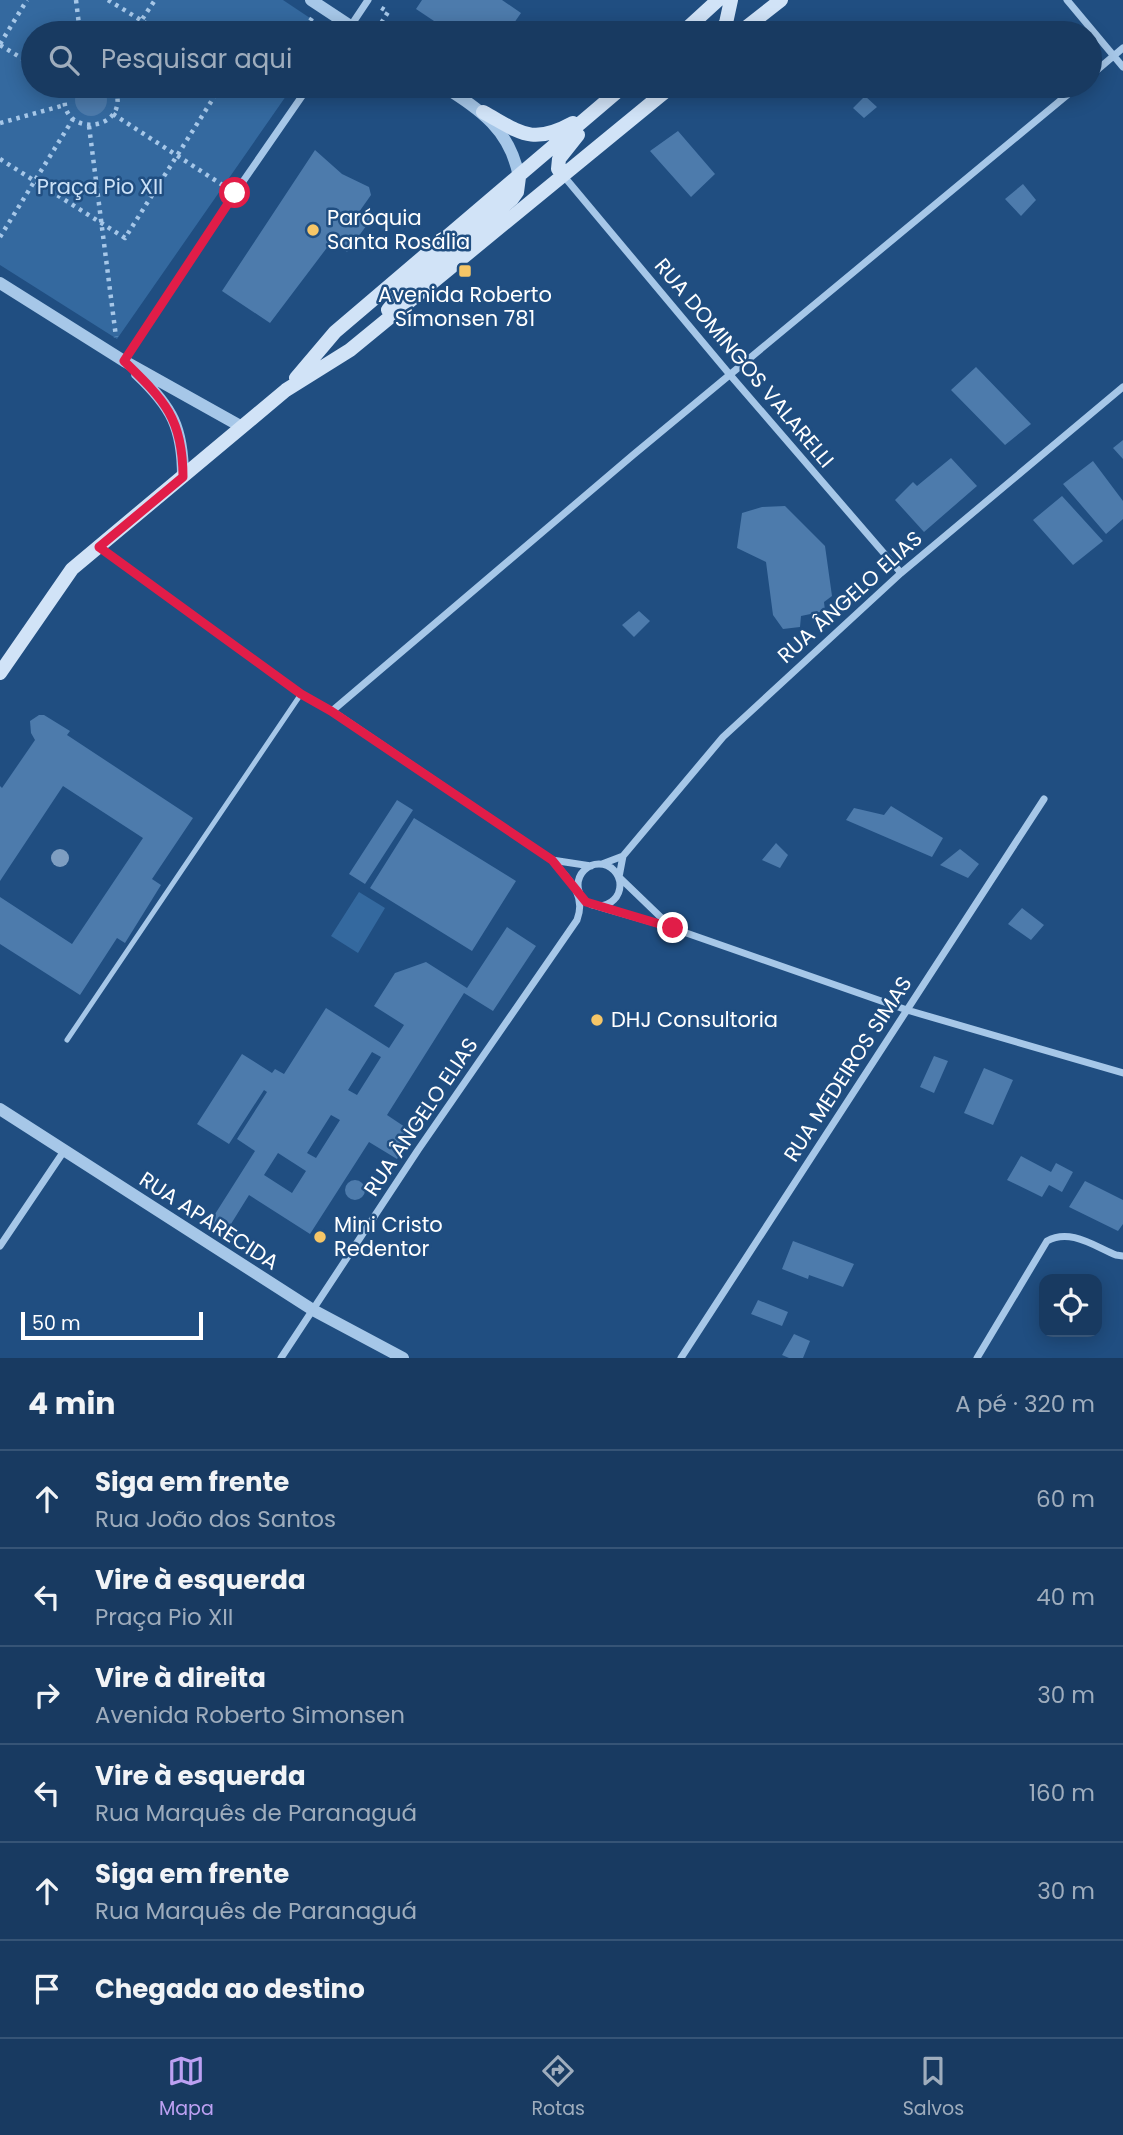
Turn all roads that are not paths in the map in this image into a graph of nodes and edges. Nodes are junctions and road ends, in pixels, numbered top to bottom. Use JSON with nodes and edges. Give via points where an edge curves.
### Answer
{"nodes":[{"id":1,"x":312,"y":0,"type":"edge"},
{"id":2,"x":368,"y":0,"type":"edge"},
{"id":3,"x":718,"y":0,"type":"edge"},
{"id":4,"x":731,"y":0,"type":"edge"},
{"id":5,"x":781,"y":0,"type":"edge"},
{"id":6,"x":1067,"y":0,"type":"edge"},
{"id":7,"x":340,"y":21,"type":"edge"},
{"id":8,"x":358,"y":21,"type":"edge"},
{"id":9,"x":695,"y":21,"type":"edge"},
{"id":10,"x":726,"y":21,"type":"edge"},
{"id":11,"x":754,"y":21,"type":"edge"},
{"id":12,"x":1084,"y":21,"type":"edge"},
{"id":13,"x":1102,"y":43,"type":"edge"},
{"id":14,"x":1123,"y":48,"type":"edge"},
{"id":15,"x":1113,"y":57,"type":"junction"},
{"id":16,"x":1102,"y":66,"type":"edge"},
{"id":17,"x":1123,"y":67,"type":"edge"},
{"id":18,"x":301,"y":98,"type":"edge"},
{"id":19,"x":461,"y":98,"type":"edge"},
{"id":20,"x":610,"y":98,"type":"edge"},
{"id":21,"x":656,"y":98,"type":"edge"},
{"id":22,"x":1064,"y":98,"type":"edge"},
{"id":23,"x":601,"y":106,"type":"junction"},
{"id":24,"x":483,"y":112,"type":"junction"},
{"id":25,"x":562,"y":174,"type":"junction"},
{"id":26,"x":519,"y":177,"type":"junction"},
{"id":27,"x":0,"y":283,"type":"edge"},
{"id":28,"x":365,"y":337,"type":"junction"},
{"id":29,"x":124,"y":361,"type":"junction"},
{"id":30,"x":731,"y":376,"type":"junction"},
{"id":31,"x":1123,"y":387,"type":"edge"},
{"id":32,"x":286,"y":390,"type":"junction"},
{"id":33,"x":242,"y":428,"type":"junction"},
{"id":34,"x":183,"y":477,"type":"junction"},
{"id":35,"x":99,"y":547,"type":"junction"},
{"id":36,"x":901,"y":573,"type":"junction"},
{"id":37,"x":0,"y":673,"type":"edge"},
{"id":38,"x":301,"y":694,"type":"junction"},
{"id":39,"x":331,"y":711,"type":"junction"},
{"id":40,"x":1044,"y":799,"type":"dead end"},
{"id":41,"x":623,"y":856,"type":"junction"},
{"id":42,"x":552,"y":860,"type":"junction"},
{"id":43,"x":602,"y":864,"type":"junction"},
{"id":44,"x":591,"y":866,"type":"junction"},
{"id":45,"x":619,"y":877,"type":"junction"},
{"id":46,"x":579,"y":894,"type":"junction"},
{"id":47,"x":596,"y":906,"type":"junction"},
{"id":48,"x":673,"y":928,"type":"junction"},
{"id":49,"x":907,"y":1010,"type":"junction"},
{"id":50,"x":67,"y":1040,"type":"dead end"},
{"id":51,"x":1123,"y":1073,"type":"edge"},
{"id":52,"x":0,"y":1109,"type":"edge"},
{"id":53,"x":64,"y":1151,"type":"junction"},
{"id":54,"x":0,"y":1246,"type":"edge"},
{"id":55,"x":1123,"y":1255,"type":"edge"},
{"id":56,"x":313,"y":1310,"type":"junction"},
{"id":57,"x":281,"y":1358,"type":"edge"},
{"id":58,"x":403,"y":1358,"type":"edge"},
{"id":59,"x":681,"y":1358,"type":"edge"},
{"id":60,"x":977,"y":1358,"type":"edge"}],
"edges":[{"from":1,"to":7,"type":"street"},
{"from":2,"to":8,"type":"street"},
{"from":3,"to":9,"type":"main road"},
{"from":4,"to":10,"type":"main road"},
{"from":5,"to":11,"type":"main road"},
{"from":6,"to":12,"type":"street"},
{"from":13,"to":15,"type":"street"},
{"from":14,"to":15,"type":"street"},
{"from":15,"to":16,"type":"street"},
{"from":15,"to":17,"type":"street"},
{"from":18,"to":29,"type":"street"},
{"from":19,"to":24,"type":"street"},
{"from":20,"to":23,"type":"main road"},
{"from":21,"to":25,"type":"main road"},
{"from":22,"to":30,"type":"street"},
{"from":23,"to":24,"type":"main road","via":[[545,136],[529,136]]},
{"from":23,"to":25,"type":"main road","via":[[559,159]]},
{"from":23,"to":26,"type":"main road"},
{"from":24,"to":26,"type":"street","via":[[509,146]]},
{"from":25,"to":28,"type":"main road"},
{"from":25,"to":30,"type":"street","name":"RUA DOMINGOS VALARELLI"},
{"from":26,"to":28,"type":"main road","via":[[512,200],[405,289]]},
{"from":26,"to":32,"type":"main road","via":[[335,332]]},
{"from":27,"to":29,"type":"street"},
{"from":28,"to":32,"type":"main road"},
{"from":29,"to":33,"type":"street"},
{"from":29,"to":34,"type":"street","via":[[166,404],[179,433]]},
{"from":30,"to":36,"type":"street","name":"RUA DOMINGOS VALARELLI"},
{"from":30,"to":39,"type":"street"},
{"from":31,"to":36,"type":"street","name":"RUA ÂNGELO ELIAS"},
{"from":32,"to":33,"type":"main road"},
{"from":33,"to":34,"type":"main road"},
{"from":34,"to":35,"type":"main road"},
{"from":35,"to":37,"type":"main road","via":[[72,569]]},
{"from":35,"to":38,"type":"street"},
{"from":36,"to":41,"type":"street","name":"RUA ÂNGELO ELIAS","via":[[723,737]]},
{"from":38,"to":39,"type":"street"},
{"from":38,"to":50,"type":"lane"},
{"from":39,"to":42,"type":"street"},
{"from":40,"to":49,"type":"street","name":"RUA MEDEIROS SIMAS"},
{"from":41,"to":43,"type":"street","name":"RUA ÂNGELO ELIAS"},
{"from":41,"to":45,"type":"street","name":"RUA ÂNGELO ELIAS"},
{"from":42,"to":44,"type":"street"},
{"from":42,"to":46,"type":"street"},
{"from":43,"to":44,"type":"street"},
{"from":43,"to":45,"type":"street"},
{"from":44,"to":46,"type":"street","via":[[582,872]]},
{"from":45,"to":47,"type":"street","via":[[616,899]]},
{"from":45,"to":48,"type":"street"},
{"from":46,"to":47,"type":"street"},
{"from":46,"to":56,"type":"street","name":"RUA ÂNGELO ELIAS","via":[[577,920]]},
{"from":47,"to":48,"type":"street"},
{"from":48,"to":49,"type":"street"},
{"from":49,"to":51,"type":"street"},
{"from":49,"to":59,"type":"street","name":"RUA MEDEIROS SIMAS"},
{"from":52,"to":53,"type":"street","name":"RUA APARECIDA"},
{"from":53,"to":54,"type":"street"},
{"from":53,"to":56,"type":"street","name":"RUA APARECIDA"},
{"from":55,"to":60,"type":"street","via":[[1071,1235],[1047,1241]]},
{"from":56,"to":57,"type":"street","name":"RUA ÂNGELO ELIAS"},
{"from":56,"to":58,"type":"street","name":"RUA APARECIDA"}]}
